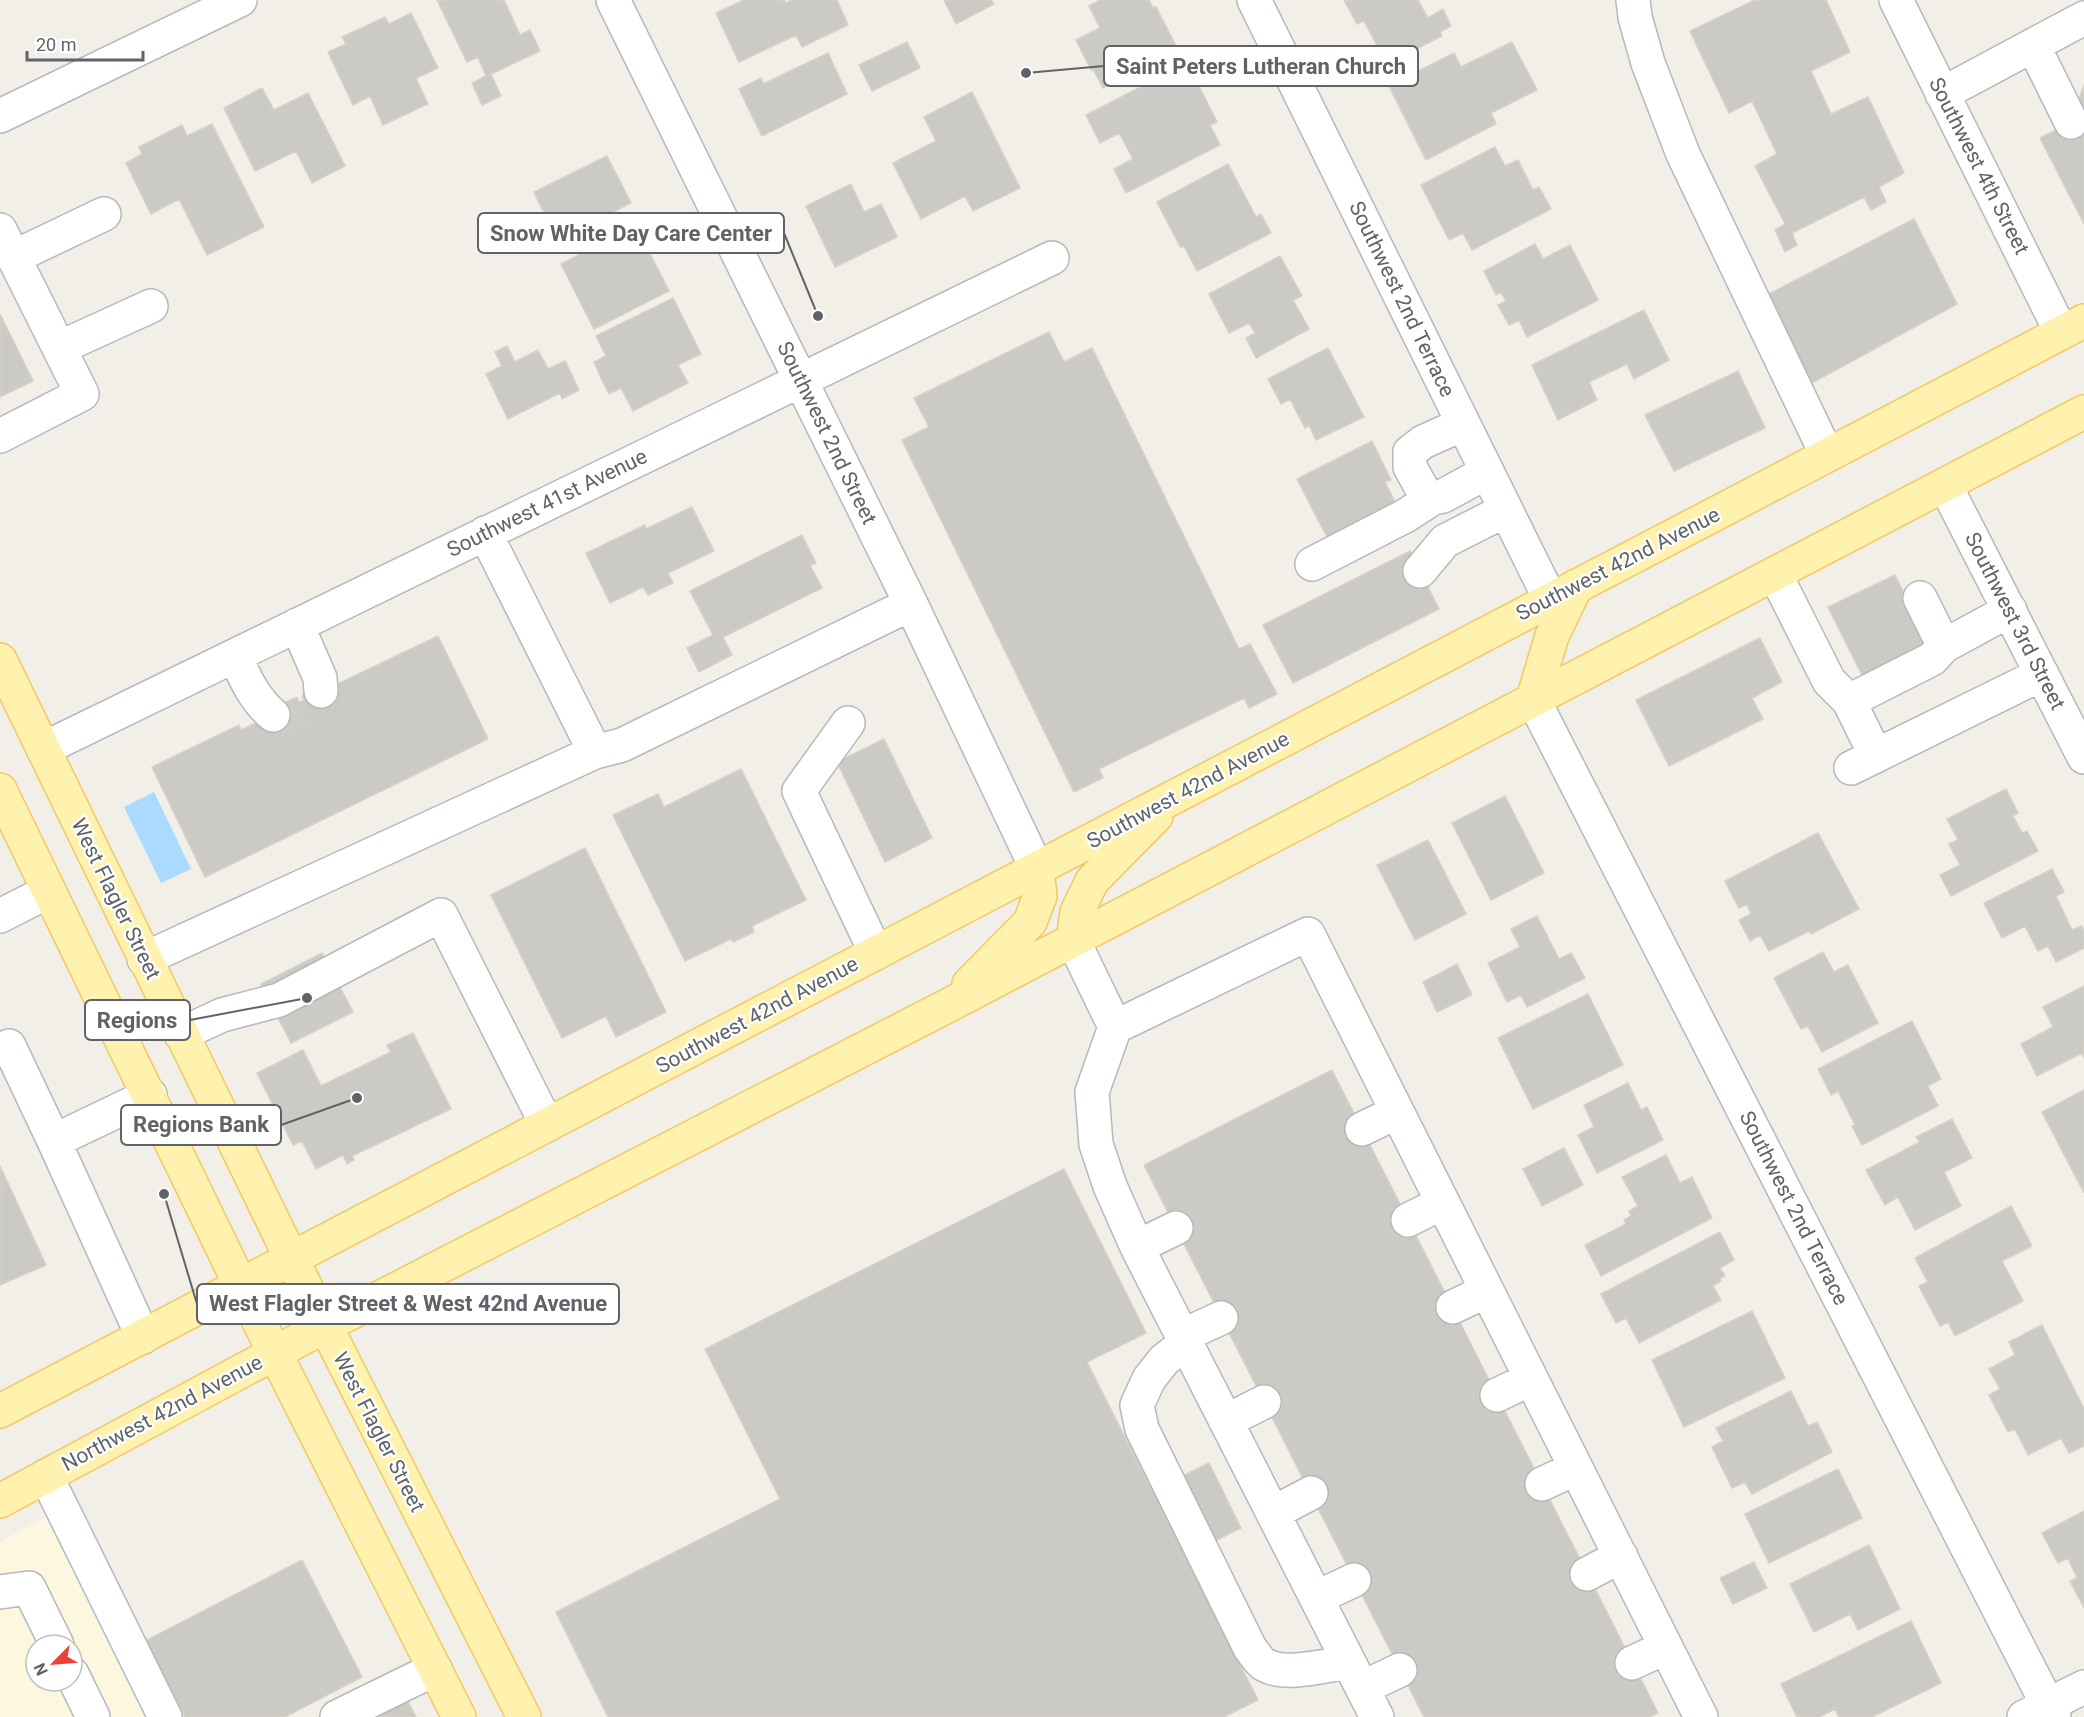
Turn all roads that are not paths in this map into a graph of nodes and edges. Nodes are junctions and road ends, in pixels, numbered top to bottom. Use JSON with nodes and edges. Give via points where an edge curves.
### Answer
{"nodes":[{"id":1,"x":240,"y":0,"type":"edge"},
{"id":2,"x":613,"y":0,"type":"edge"},
{"id":3,"x":1254,"y":0,"type":"edge"},
{"id":4,"x":1633,"y":0,"type":"edge"},
{"id":5,"x":1896,"y":0,"type":"edge"},
{"id":6,"x":2084,"y":18,"type":"edge"},
{"id":7,"x":2033,"y":45,"type":"junction"},
{"id":8,"x":1942,"y":94,"type":"junction"},
{"id":9,"x":0,"y":116,"type":"edge"},
{"id":10,"x":2071,"y":122,"type":"dead end"},
{"id":11,"x":105,"y":214,"type":"dead end"},
{"id":12,"x":7,"y":244,"type":"edge"},
{"id":13,"x":1052,"y":258,"type":"dead end"},
{"id":14,"x":151,"y":306,"type":"dead end"},
{"id":15,"x":2073,"y":326,"type":"edge"},
{"id":16,"x":59,"y":348,"type":"junction"},
{"id":17,"x":800,"y":379,"type":"junction"},
{"id":18,"x":2084,"y":412,"type":"edge"},
{"id":19,"x":1463,"y":424,"type":"junction"},
{"id":20,"x":0,"y":436,"type":"edge"},
{"id":21,"x":1827,"y":455,"type":"junction"},
{"id":22,"x":1487,"y":472,"type":"junction"},
{"id":23,"x":1945,"y":485,"type":"junction"},
{"id":24,"x":1433,"y":498,"type":"junction"},
{"id":25,"x":1506,"y":510,"type":"junction"},
{"id":26,"x":485,"y":533,"type":"junction"},
{"id":27,"x":1312,"y":564,"type":"dead end"},
{"id":28,"x":1420,"y":571,"type":"dead end"},
{"id":29,"x":1775,"y":574,"type":"junction"},
{"id":30,"x":1563,"y":593,"type":"junction"},
{"id":31,"x":1920,"y":598,"type":"dead end"},
{"id":32,"x":911,"y":604,"type":"junction"},
{"id":33,"x":2010,"y":610,"type":"junction"},
{"id":34,"x":297,"y":625,"type":"junction"},
{"id":35,"x":1944,"y":646,"type":"junction"},
{"id":36,"x":235,"y":656,"type":"junction"},
{"id":37,"x":0,"y":660,"type":"edge"},
{"id":38,"x":2042,"y":674,"type":"junction"},
{"id":39,"x":321,"y":692,"type":"dead end"},
{"id":40,"x":1533,"y":699,"type":"junction"},
{"id":41,"x":1849,"y":701,"type":"junction"},
{"id":42,"x":273,"y":715,"type":"dead end"},
{"id":43,"x":848,"y":723,"type":"dead end"},
{"id":44,"x":43,"y":749,"type":"junction"},
{"id":45,"x":595,"y":752,"type":"junction"},
{"id":46,"x":2084,"y":757,"type":"edge"},
{"id":47,"x":0,"y":790,"type":"edge"},
{"id":48,"x":1176,"y":796,"type":"junction"},
{"id":49,"x":1037,"y":869,"type":"junction"},
{"id":50,"x":49,"y":891,"type":"junction"},
{"id":51,"x":0,"y":916,"type":"edge"},
{"id":52,"x":1073,"y":940,"type":"junction"},
{"id":53,"x":876,"y":953,"type":"junction"},
{"id":54,"x":144,"y":959,"type":"junction"},
{"id":55,"x":949,"y":1005,"type":"junction"},
{"id":56,"x":1115,"y":1028,"type":"junction"},
{"id":57,"x":181,"y":1035,"type":"junction"},
{"id":58,"x":0,"y":1050,"type":"edge"},
{"id":59,"x":150,"y":1095,"type":"junction"},
{"id":60,"x":1397,"y":1112,"type":"junction"},
{"id":61,"x":547,"y":1125,"type":"junction"},
{"id":62,"x":1362,"y":1129,"type":"dead end"},
{"id":63,"x":54,"y":1141,"type":"junction"},
{"id":64,"x":1442,"y":1203,"type":"junction"},
{"id":65,"x":1408,"y":1220,"type":"dead end"},
{"id":66,"x":1176,"y":1228,"type":"dead end"},
{"id":67,"x":1137,"y":1247,"type":"junction"},
{"id":68,"x":292,"y":1260,"type":"junction"},
{"id":69,"x":242,"y":1286,"type":"junction"},
{"id":70,"x":1486,"y":1291,"type":"junction"},
{"id":71,"x":1452,"y":1307,"type":"dead end"},
{"id":72,"x":1221,"y":1318,"type":"dead end"},
{"id":73,"x":325,"y":1326,"type":"junction"},
{"id":74,"x":143,"y":1336,"type":"junction"},
{"id":75,"x":1184,"y":1339,"type":"junction"},
{"id":76,"x":275,"y":1352,"type":"junction"},
{"id":77,"x":1531,"y":1379,"type":"junction"},
{"id":78,"x":1497,"y":1395,"type":"dead end"},
{"id":79,"x":1264,"y":1402,"type":"dead end"},
{"id":80,"x":0,"y":1411,"type":"edge"},
{"id":81,"x":1226,"y":1421,"type":"junction"},
{"id":82,"x":1576,"y":1467,"type":"junction"},
{"id":83,"x":46,"y":1476,"type":"junction"},
{"id":84,"x":1542,"y":1485,"type":"dead end"},
{"id":85,"x":1311,"y":1493,"type":"dead end"},
{"id":86,"x":0,"y":1501,"type":"edge"},
{"id":87,"x":1273,"y":1513,"type":"junction"},
{"id":88,"x":1621,"y":1556,"type":"junction"},
{"id":89,"x":1587,"y":1574,"type":"dead end"},
{"id":90,"x":1354,"y":1580,"type":"dead end"},
{"id":91,"x":0,"y":1592,"type":"edge"},
{"id":92,"x":1316,"y":1598,"type":"junction"},
{"id":93,"x":51,"y":1633,"type":"edge"},
{"id":94,"x":1666,"y":1647,"type":"junction"},
{"id":95,"x":1632,"y":1663,"type":"dead end"},
{"id":96,"x":435,"y":1669,"type":"junction"},
{"id":97,"x":1400,"y":1670,"type":"dead end"},
{"id":98,"x":1355,"y":1675,"type":"junction"},
{"id":99,"x":2084,"y":1687,"type":"edge"},
{"id":100,"x":81,"y":1693,"type":"edge"},
{"id":101,"x":2042,"y":1713,"type":"edge"},
{"id":102,"x":93,"y":1717,"type":"edge"},
{"id":103,"x":165,"y":1717,"type":"edge"},
{"id":104,"x":337,"y":1717,"type":"edge"},
{"id":105,"x":459,"y":1717,"type":"edge"},
{"id":106,"x":524,"y":1717,"type":"edge"},
{"id":107,"x":1377,"y":1717,"type":"edge"},
{"id":108,"x":1701,"y":1717,"type":"edge"}],
"edges":[{"from":1,"to":9,"type":"street"},
{"from":2,"to":17,"type":"street","name":"Southwest 2nd Street"},
{"from":3,"to":19,"type":"street","name":"Southwest 2nd Terrace"},
{"from":4,"to":21,"type":"street","via":[[1648,63],[1683,153]]},
{"from":5,"to":8,"type":"street","name":"Southwest 4th Street"},
{"from":6,"to":7,"type":"street"},
{"from":7,"to":8,"type":"street"},
{"from":7,"to":10,"type":"street"},
{"from":8,"to":15,"type":"street","name":"Southwest 4th Street"},
{"from":11,"to":12,"type":"street"},
{"from":12,"to":16,"type":"street"},
{"from":13,"to":17,"type":"street","name":"Southwest 41st Avenue"},
{"from":14,"to":16,"type":"street"},
{"from":15,"to":21,"type":"main road","name":"Southwest 42nd Avenue"},
{"from":16,"to":20,"type":"street","via":[[81,394]]},
{"from":17,"to":26,"type":"street","name":"Southwest 41st Avenue"},
{"from":17,"to":32,"type":"street","name":"Southwest 2nd Street"},
{"from":18,"to":23,"type":"main road"},
{"from":19,"to":22,"type":"street","name":"Southwest 2nd Terrace"},
{"from":19,"to":24,"type":"street","via":[[1410,452],[1410,467],[1425,494]]},
{"from":21,"to":30,"type":"main road","name":"Southwest 42nd Avenue"},
{"from":22,"to":24,"type":"street"},
{"from":22,"to":25,"type":"street","name":"Southwest 2nd Terrace"},
{"from":23,"to":29,"type":"main road"},
{"from":23,"to":33,"type":"street","name":"Southwest 3rd Street"},
{"from":24,"to":27,"type":"street"},
{"from":25,"to":28,"type":"street","via":[[1445,541]]},
{"from":25,"to":30,"type":"street","name":"Southwest 2nd Terrace"},
{"from":26,"to":34,"type":"street","name":"Southwest 41st Avenue"},
{"from":26,"to":45,"type":"street"},
{"from":29,"to":40,"type":"main road"},
{"from":29,"to":41,"type":"street","via":[[1829,681]]},
{"from":30,"to":40,"type":"main road"},
{"from":30,"to":48,"type":"main road","name":"Southwest 42nd Avenue"},
{"from":31,"to":35,"type":"street"},
{"from":32,"to":45,"type":"street","via":[[622,745]]},
{"from":32,"to":49,"type":"street","name":"Southwest 2nd Street"},
{"from":33,"to":35,"type":"street"},
{"from":33,"to":38,"type":"street","name":"Southwest 3rd Street"},
{"from":34,"to":36,"type":"street","name":"Southwest 41st Avenue"},
{"from":34,"to":39,"type":"street","via":[[320,678]]},
{"from":35,"to":41,"type":"street","via":[[1932,659]]},
{"from":36,"to":42,"type":"street","via":[[253,694]]},
{"from":36,"to":44,"type":"street","name":"Southwest 41st Avenue"},
{"from":37,"to":44,"type":"main road","name":"West Flagler Street"},
{"from":38,"to":41,"type":"street","via":[[1863,762]]},
{"from":38,"to":46,"type":"street","name":"Southwest 3rd Street"},
{"from":40,"to":52,"type":"main road"},
{"from":40,"to":101,"type":"street","name":"Southwest 2nd Terrace"},
{"from":43,"to":53,"type":"street","via":[[799,791]]},
{"from":44,"to":54,"type":"main road","name":"West Flagler Street"},
{"from":45,"to":54,"type":"street"},
{"from":47,"to":50,"type":"main road"},
{"from":48,"to":49,"type":"main road","name":"Southwest 42nd Avenue"},
{"from":48,"to":52,"type":"main road","via":[[1092,881],[1077,912]]},
{"from":49,"to":53,"type":"main road","name":"Southwest 42nd Avenue"},
{"from":49,"to":55,"type":"main road","via":[[1040,896],[1030,922]]},
{"from":50,"to":51,"type":"street"},
{"from":50,"to":59,"type":"main road"},
{"from":52,"to":55,"type":"main road"},
{"from":52,"to":56,"type":"street"},
{"from":53,"to":61,"type":"main road","name":"Southwest 42nd Avenue"},
{"from":54,"to":57,"type":"main road","name":"West Flagler Street"},
{"from":55,"to":73,"type":"main road"},
{"from":56,"to":60,"type":"street","via":[[1308,934]]},
{"from":56,"to":67,"type":"street","via":[[1092,1092],[1096,1144]]},
{"from":57,"to":61,"type":"street","via":[[222,1015],[279,1000],[441,915]]},
{"from":57,"to":68,"type":"main road","name":"West Flagler Street"},
{"from":58,"to":63,"type":"street","via":[[9,1046]]},
{"from":59,"to":63,"type":"street"},
{"from":59,"to":69,"type":"main road"},
{"from":60,"to":62,"type":"street"},
{"from":60,"to":64,"type":"street"},
{"from":61,"to":68,"type":"main road","name":"Southwest 42nd Avenue"},
{"from":63,"to":74,"type":"street"},
{"from":64,"to":65,"type":"street"},
{"from":64,"to":70,"type":"street"},
{"from":66,"to":67,"type":"street"},
{"from":67,"to":75,"type":"street"},
{"from":68,"to":69,"type":"main road"},
{"from":68,"to":73,"type":"main road","name":"West Flagler Street"},
{"from":69,"to":74,"type":"main road"},
{"from":69,"to":76,"type":"main road"},
{"from":70,"to":71,"type":"street"},
{"from":70,"to":77,"type":"street"},
{"from":72,"to":75,"type":"street"},
{"from":73,"to":76,"type":"main road","name":"Northwest 42nd Avenue"},
{"from":73,"to":106,"type":"main road","name":"West Flagler Street"},
{"from":74,"to":80,"type":"main road"},
{"from":75,"to":81,"type":"street"},
{"from":75,"to":98,"type":"street","via":[[1149,1379],[1137,1405],[1142,1429],[1250,1648],[1263,1664],[1276,1670]]},
{"from":76,"to":83,"type":"main road","name":"Northwest 42nd Avenue"},
{"from":76,"to":96,"type":"main road"},
{"from":77,"to":78,"type":"street"},
{"from":77,"to":82,"type":"street"},
{"from":79,"to":81,"type":"street"},
{"from":81,"to":87,"type":"street"},
{"from":82,"to":84,"type":"street"},
{"from":82,"to":88,"type":"street"},
{"from":83,"to":86,"type":"main road","name":"Northwest 42nd Avenue"},
{"from":83,"to":103,"type":"street"},
{"from":85,"to":87,"type":"street"},
{"from":87,"to":92,"type":"street"},
{"from":88,"to":89,"type":"street"},
{"from":88,"to":94,"type":"street"},
{"from":90,"to":92,"type":"street"},
{"from":91,"to":93,"type":"street","via":[[28,1588]]},
{"from":92,"to":98,"type":"street"},
{"from":94,"to":95,"type":"street"},
{"from":94,"to":108,"type":"street"},
{"from":96,"to":104,"type":"street"},
{"from":96,"to":105,"type":"main road"},
{"from":97,"to":98,"type":"street"},
{"from":98,"to":107,"type":"street"},
{"from":99,"to":101,"type":"street"},
{"from":100,"to":102,"type":"street"}]}
